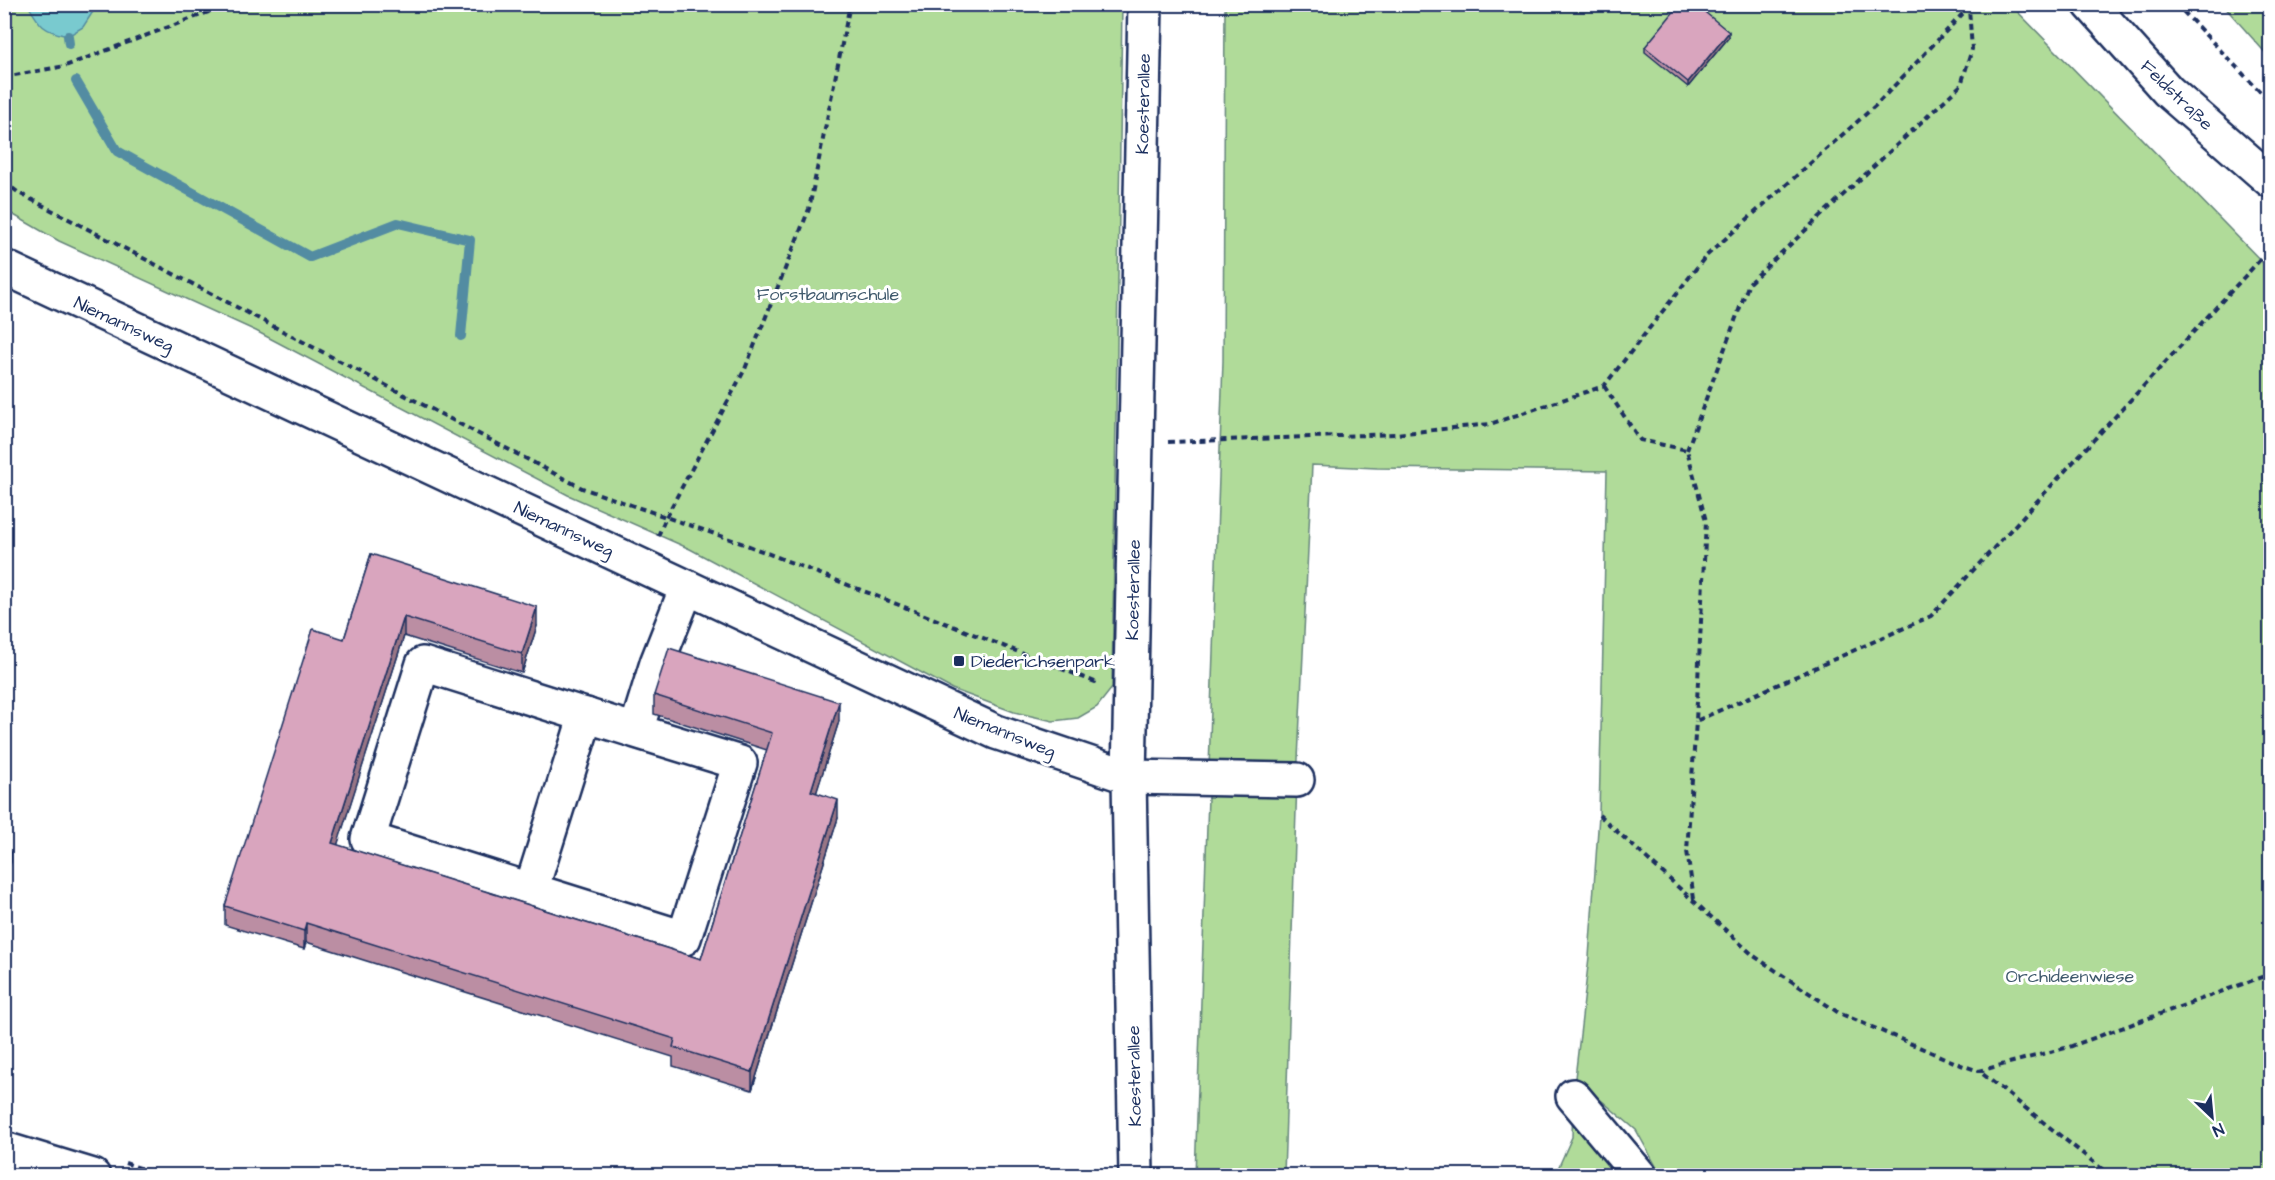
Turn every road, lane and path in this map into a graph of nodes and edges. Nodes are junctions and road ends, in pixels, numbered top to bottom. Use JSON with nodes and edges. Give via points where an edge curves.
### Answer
{"nodes":[{"id":1,"x":230,"y":4,"type":"edge"},
{"id":2,"x":850,"y":4,"type":"edge"},
{"id":3,"x":1145,"y":4,"type":"edge"},
{"id":4,"x":2090,"y":4,"type":"edge"},
{"id":5,"x":2176,"y":4,"type":"edge"},
{"id":6,"x":1970,"y":6,"type":"edge"},
{"id":7,"x":4,"y":77,"type":"edge"},
{"id":8,"x":2271,"y":102,"type":"edge"},
{"id":9,"x":2271,"y":180,"type":"edge"},
{"id":10,"x":4,"y":182,"type":"edge"},
{"id":11,"x":2271,"y":249,"type":"edge"},
{"id":12,"x":4,"y":267,"type":"edge"},
{"id":13,"x":1604,"y":386,"type":"junction"},
{"id":14,"x":1136,"y":443,"type":"junction"},
{"id":15,"x":1687,"y":450,"type":"junction"},
{"id":16,"x":666,"y":517,"type":"junction"},
{"id":17,"x":645,"y":567,"type":"junction"},
{"id":18,"x":687,"y":587,"type":"junction"},
{"id":19,"x":1095,"y":670,"type":"dead end"},
{"id":20,"x":586,"y":715,"type":"junction"},
{"id":21,"x":1696,"y":720,"type":"junction"},
{"id":22,"x":636,"y":731,"type":"junction"},
{"id":23,"x":1129,"y":777,"type":"junction"},
{"id":24,"x":1297,"y":780,"type":"dead end"},
{"id":25,"x":1599,"y":815,"type":"dead end"},
{"id":26,"x":531,"y":890,"type":"junction"},
{"id":27,"x":1694,"y":900,"type":"junction"},
{"id":28,"x":2271,"y":974,"type":"edge"},
{"id":29,"x":1979,"y":1071,"type":"junction"},
{"id":30,"x":1574,"y":1096,"type":"dead end"},
{"id":31,"x":4,"y":1149,"type":"edge"},
{"id":32,"x":93,"y":1176,"type":"edge"},
{"id":33,"x":1136,"y":1176,"type":"edge"},
{"id":34,"x":1640,"y":1176,"type":"edge"},
{"id":35,"x":2110,"y":1176,"type":"edge"}],
"edges":[{"from":1,"to":7,"type":"path","via":[[65,66]]},
{"from":2,"to":16,"type":"path","via":[[809,209],[746,369]]},
{"from":3,"to":14,"type":"street","name":"Koesterallee"},
{"from":4,"to":9,"type":"street","name":"Feldstraße","via":[[2168,91]]},
{"from":5,"to":8,"type":"path"},
{"from":6,"to":13,"type":"path","via":[[1876,105],[1706,256]]},
{"from":6,"to":15,"type":"path","via":[[1972,49],[1962,85],[1749,284]]},
{"from":10,"to":16,"type":"path","via":[[582,488]]},
{"from":11,"to":21,"type":"path","via":[[1931,616]]},
{"from":12,"to":17,"type":"street","name":"Niemannsweg"},
{"from":13,"to":14,"type":"path","via":[[1490,424],[1396,434]]},
{"from":13,"to":15,"type":"path","via":[[1640,440]]},
{"from":14,"to":23,"type":"street","name":"Koesterallee"},
{"from":15,"to":21,"type":"path","via":[[1706,521]]},
{"from":16,"to":17,"type":"path"},
{"from":16,"to":19,"type":"path","via":[[1095,682]]},
{"from":17,"to":18,"type":"street","name":"Niemannsweg"},
{"from":18,"to":22,"type":"street"},
{"from":18,"to":23,"type":"street","name":"Niemannsweg","via":[[996,732]]},
{"from":20,"to":22,"type":"street"},
{"from":20,"to":26,"type":"street"},
{"from":20,"to":26,"type":"street","via":[[423,664],[399,740],[368,839]]},
{"from":21,"to":27,"type":"path","via":[[1687,852]]},
{"from":22,"to":26,"type":"street","via":[[740,763],[684,938]]},
{"from":23,"to":24,"type":"street","name":"Niemannsweg"},
{"from":23,"to":33,"type":"street","name":"Koesterallee"},
{"from":25,"to":27,"type":"path"},
{"from":27,"to":29,"type":"path","via":[[1754,956],[1839,1012]]},
{"from":28,"to":29,"type":"path","via":[[2069,1047]]},
{"from":29,"to":35,"type":"path"},
{"from":30,"to":34,"type":"street"},
{"from":31,"to":32,"type":"street"}]}
